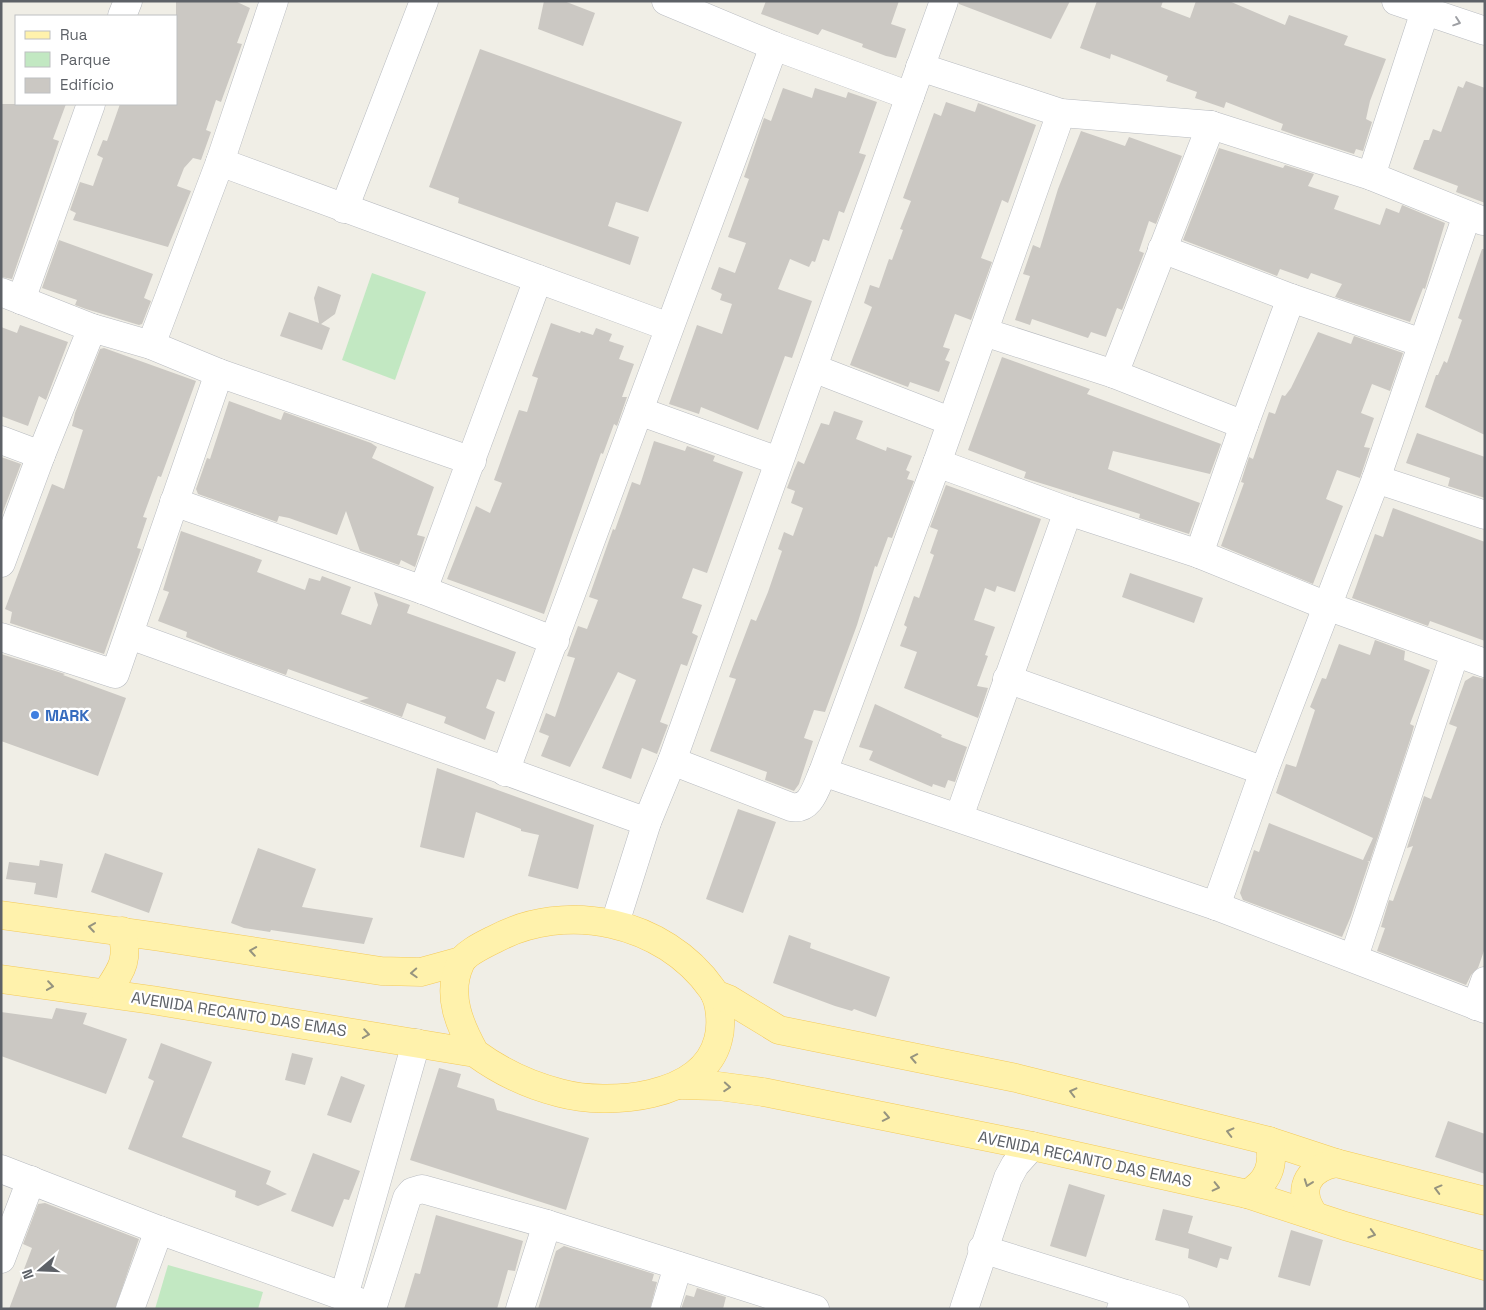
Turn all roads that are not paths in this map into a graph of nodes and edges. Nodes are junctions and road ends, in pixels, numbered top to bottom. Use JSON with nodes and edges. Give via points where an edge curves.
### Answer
{"nodes":[{"id":1,"x":128,"y":1,"type":"edge"},
{"id":2,"x":274,"y":1,"type":"edge"},
{"id":3,"x":424,"y":1,"type":"edge"},
{"id":4,"x":666,"y":1,"type":"edge"},
{"id":5,"x":944,"y":1,"type":"edge"},
{"id":6,"x":1396,"y":1,"type":"edge"},
{"id":7,"x":1425,"y":10,"type":"junction"},
{"id":8,"x":122,"y":15,"type":"edge"},
{"id":9,"x":1485,"y":31,"type":"edge"},
{"id":10,"x":774,"y":46,"type":"junction"},
{"id":11,"x":920,"y":67,"type":"junction"},
{"id":12,"x":910,"y":96,"type":"junction"},
{"id":13,"x":91,"y":105,"type":"edge"},
{"id":14,"x":1061,"y":113,"type":"junction"},
{"id":15,"x":1211,"y":125,"type":"junction"},
{"id":16,"x":220,"y":162,"type":"junction"},
{"id":17,"x":1370,"y":176,"type":"junction"},
{"id":18,"x":344,"y":209,"type":"junction"},
{"id":19,"x":1476,"y":218,"type":"edge"},
{"id":20,"x":1162,"y":250,"type":"junction"},
{"id":21,"x":538,"y":279,"type":"junction"},
{"id":22,"x":11,"y":296,"type":"edge"},
{"id":23,"x":1291,"y":298,"type":"junction"},
{"id":24,"x":669,"y":327,"type":"junction"},
{"id":25,"x":92,"y":328,"type":"junction"},
{"id":26,"x":984,"y":332,"type":"junction"},
{"id":27,"x":1422,"y":343,"type":"junction"},
{"id":28,"x":151,"y":345,"type":"junction"},
{"id":29,"x":813,"y":368,"type":"junction"},
{"id":30,"x":219,"y":372,"type":"junction"},
{"id":31,"x":1114,"y":374,"type":"junction"},
{"id":32,"x":640,"y":411,"type":"junction"},
{"id":33,"x":950,"y":421,"type":"junction"},
{"id":34,"x":1244,"y":425,"type":"junction"},
{"id":35,"x":1,"y":440,"type":"edge"},
{"id":36,"x":41,"y":455,"type":"junction"},
{"id":37,"x":472,"y":461,"type":"junction"},
{"id":38,"x":778,"y":461,"type":"junction"},
{"id":39,"x":937,"y":463,"type":"junction"},
{"id":40,"x":1376,"y":479,"type":"junction"},
{"id":41,"x":174,"y":502,"type":"junction"},
{"id":42,"x":1068,"y":512,"type":"junction"},
{"id":43,"x":1485,"y":515,"type":"edge"},
{"id":44,"x":1199,"y":554,"type":"junction"},
{"id":45,"x":1,"y":563,"type":"edge"},
{"id":46,"x":423,"y":590,"type":"junction"},
{"id":47,"x":1327,"y":606,"type":"junction"},
{"id":48,"x":130,"y":635,"type":"junction"},
{"id":49,"x":1,"y":637,"type":"edge"},
{"id":50,"x":555,"y":641,"type":"junction"},
{"id":51,"x":1455,"y":653,"type":"junction"},
{"id":52,"x":1485,"y":663,"type":"edge"},
{"id":53,"x":1007,"y":679,"type":"junction"},
{"id":54,"x":672,"y":761,"type":"junction"},
{"id":55,"x":1264,"y":771,"type":"junction"},
{"id":56,"x":505,"y":772,"type":"junction"},
{"id":57,"x":823,"y":772,"type":"junction"},
{"id":58,"x":959,"y":816,"type":"junction"},
{"id":59,"x":647,"y":822,"type":"junction"},
{"id":60,"x":1216,"y":906,"type":"junction"},
{"id":61,"x":1,"y":915,"type":"edge"},
{"id":62,"x":615,"y":923,"type":"junction"},
{"id":63,"x":122,"y":931,"type":"junction"},
{"id":64,"x":1354,"y":958,"type":"junction"},
{"id":65,"x":461,"y":961,"type":"junction"},
{"id":66,"x":1,"y":979,"type":"edge"},
{"id":67,"x":106,"y":993,"type":"junction"},
{"id":68,"x":715,"y":994,"type":"junction"},
{"id":69,"x":1482,"y":999,"type":"edge"},
{"id":70,"x":416,"y":1043,"type":"junction"},
{"id":71,"x":475,"y":1053,"type":"junction"},
{"id":72,"x":678,"y":1085,"type":"junction"},
{"id":73,"x":1002,"y":1140,"type":"junction"},
{"id":74,"x":1268,"y":1141,"type":"junction"},
{"id":75,"x":1032,"y":1146,"type":"junction"},
{"id":76,"x":1336,"y":1162,"type":"junction"},
{"id":77,"x":1,"y":1169,"type":"edge"},
{"id":78,"x":1008,"y":1178,"type":"junction"},
{"id":79,"x":31,"y":1180,"type":"junction"},
{"id":80,"x":1247,"y":1194,"type":"junction"},
{"id":81,"x":1485,"y":1201,"type":"edge"},
{"id":82,"x":1315,"y":1216,"type":"junction"},
{"id":83,"x":547,"y":1224,"type":"junction"},
{"id":84,"x":159,"y":1230,"type":"junction"},
{"id":85,"x":982,"y":1249,"type":"junction"},
{"id":86,"x":1,"y":1259,"type":"edge"},
{"id":87,"x":678,"y":1266,"type":"junction"},
{"id":88,"x":1485,"y":1266,"type":"edge"},
{"id":89,"x":344,"y":1296,"type":"junction"},
{"id":90,"x":1123,"y":1301,"type":"edge"},
{"id":91,"x":372,"y":1308,"type":"edge"},
{"id":92,"x":811,"y":1308,"type":"edge"},
{"id":93,"x":130,"y":1309,"type":"edge"},
{"id":94,"x":520,"y":1309,"type":"edge"},
{"id":95,"x":665,"y":1309,"type":"edge"},
{"id":96,"x":964,"y":1309,"type":"edge"},
{"id":97,"x":1175,"y":1309,"type":"edge"}],
"edges":[{"from":1,"to":8,"type":"street"},
{"from":2,"to":16,"type":"street"},
{"from":3,"to":18,"type":"street"},
{"from":4,"to":10,"type":"street"},
{"from":5,"to":11,"type":"street"},
{"from":6,"to":7,"type":"street"},
{"from":7,"to":9,"type":"street","one_way":true},
{"from":7,"to":17,"type":"street"},
{"from":10,"to":12,"type":"street"},
{"from":10,"to":24,"type":"street"},
{"from":11,"to":12,"type":"street"},
{"from":11,"to":14,"type":"street"},
{"from":12,"to":29,"type":"street"},
{"from":13,"to":22,"type":"street"},
{"from":14,"to":15,"type":"street"},
{"from":14,"to":26,"type":"street"},
{"from":15,"to":17,"type":"street"},
{"from":15,"to":20,"type":"street"},
{"from":16,"to":18,"type":"street"},
{"from":16,"to":28,"type":"street"},
{"from":17,"to":19,"type":"street"},
{"from":18,"to":21,"type":"street"},
{"from":19,"to":27,"type":"street"},
{"from":20,"to":23,"type":"street"},
{"from":20,"to":31,"type":"street"},
{"from":21,"to":24,"type":"street"},
{"from":21,"to":37,"type":"street"},
{"from":22,"to":25,"type":"street"},
{"from":23,"to":27,"type":"street"},
{"from":23,"to":34,"type":"street"},
{"from":24,"to":32,"type":"street"},
{"from":25,"to":28,"type":"street"},
{"from":25,"to":36,"type":"street"},
{"from":26,"to":31,"type":"street"},
{"from":26,"to":33,"type":"street"},
{"from":27,"to":40,"type":"street"},
{"from":28,"to":30,"type":"street"},
{"from":29,"to":33,"type":"street"},
{"from":29,"to":38,"type":"street"},
{"from":30,"to":37,"type":"street"},
{"from":30,"to":41,"type":"street"},
{"from":31,"to":34,"type":"street"},
{"from":32,"to":38,"type":"street"},
{"from":32,"to":50,"type":"street"},
{"from":33,"to":39,"type":"street"},
{"from":34,"to":44,"type":"street"},
{"from":35,"to":36,"type":"street"},
{"from":36,"to":45,"type":"street"},
{"from":37,"to":46,"type":"street"},
{"from":38,"to":54,"type":"street"},
{"from":39,"to":42,"type":"street"},
{"from":39,"to":57,"type":"street"},
{"from":40,"to":43,"type":"street"},
{"from":40,"to":47,"type":"street"},
{"from":41,"to":46,"type":"street"},
{"from":41,"to":48,"type":"street"},
{"from":42,"to":44,"type":"street"},
{"from":42,"to":53,"type":"street"},
{"from":44,"to":47,"type":"street"},
{"from":46,"to":50,"type":"street"},
{"from":47,"to":51,"type":"street"},
{"from":47,"to":55,"type":"street"},
{"from":48,"to":49,"type":"street","via":[[115,674]]},
{"from":48,"to":56,"type":"street"},
{"from":50,"to":56,"type":"street"},
{"from":51,"to":52,"type":"street"},
{"from":51,"to":64,"type":"street"},
{"from":53,"to":55,"type":"street"},
{"from":53,"to":58,"type":"street"},
{"from":54,"to":57,"type":"street","via":[[797,808],[809,802]]},
{"from":54,"to":59,"type":"street"},
{"from":55,"to":60,"type":"street"},
{"from":56,"to":59,"type":"street"},
{"from":57,"to":58,"type":"street"},
{"from":58,"to":60,"type":"street"},
{"from":59,"to":62,"type":"street"},
{"from":60,"to":64,"type":"street"},
{"from":63,"to":61,"type":"main road","one_way":true},
{"from":62,"to":65,"type":"main road","via":[[548,921],[519,928],[484,944]]},
{"from":62,"to":68,"type":"main road","via":[[676,951],[701,974]]},
{"from":65,"to":63,"type":"main road","one_way":true,"via":[[420,972],[381,971]]},
{"from":63,"to":67,"type":"main road","via":[[125,963]]},
{"from":64,"to":69,"type":"street"},
{"from":65,"to":71,"type":"main road","via":[[454,987],[456,1011]]},
{"from":66,"to":67,"type":"main road","name":"AVENIDA RECANTO DAS EMAS","one_way":true},
{"from":67,"to":70,"type":"main road","name":"AVENIDA RECANTO DAS EMAS","one_way":true},
{"from":68,"to":72,"type":"main road","via":[[721,1026],[717,1043],[701,1069]]},
{"from":74,"to":68,"type":"main road","one_way":true,"via":[[1016,1078],[779,1030]]},
{"from":70,"to":71,"type":"main road","name":"AVENIDA RECANTO DAS EMAS"},
{"from":70,"to":89,"type":"street"},
{"from":71,"to":72,"type":"main road","via":[[521,1081],[561,1094],[630,1098]]},
{"from":72,"to":73,"type":"main road","name":"AVENIDA RECANTO DAS EMAS","one_way":true,"via":[[763,1092]]},
{"from":73,"to":75,"type":"main road","name":"AVENIDA RECANTO DAS EMAS"},
{"from":73,"to":78,"type":"street"},
{"from":74,"to":76,"type":"main road"},
{"from":74,"to":80,"type":"main road","via":[[1271,1163],[1267,1176],[1259,1187]]},
{"from":75,"to":78,"type":"street"},
{"from":75,"to":80,"type":"main road","name":"AVENIDA RECANTO DAS EMAS","one_way":true},
{"from":81,"to":76,"type":"main road","one_way":true},
{"from":76,"to":82,"type":"main road","one_way":true,"via":[[1322,1165],[1306,1186],[1305,1197]]},
{"from":77,"to":79,"type":"street"},
{"from":78,"to":85,"type":"street"},
{"from":79,"to":84,"type":"street"},
{"from":79,"to":86,"type":"street"},
{"from":80,"to":82,"type":"main road","name":"AVENIDA RECANTO DAS EMAS"},
{"from":82,"to":88,"type":"main road","name":"AVENIDA RECANTO DAS EMAS","one_way":true},
{"from":83,"to":87,"type":"street"},
{"from":83,"to":91,"type":"street","via":[[429,1190],[416,1190],[407,1198]]},
{"from":83,"to":94,"type":"street"},
{"from":84,"to":89,"type":"street"},
{"from":84,"to":93,"type":"street"},
{"from":85,"to":90,"type":"street"},
{"from":85,"to":96,"type":"street"},
{"from":87,"to":92,"type":"street"},
{"from":87,"to":95,"type":"street"},
{"from":89,"to":91,"type":"street"},
{"from":90,"to":97,"type":"street"}]}
